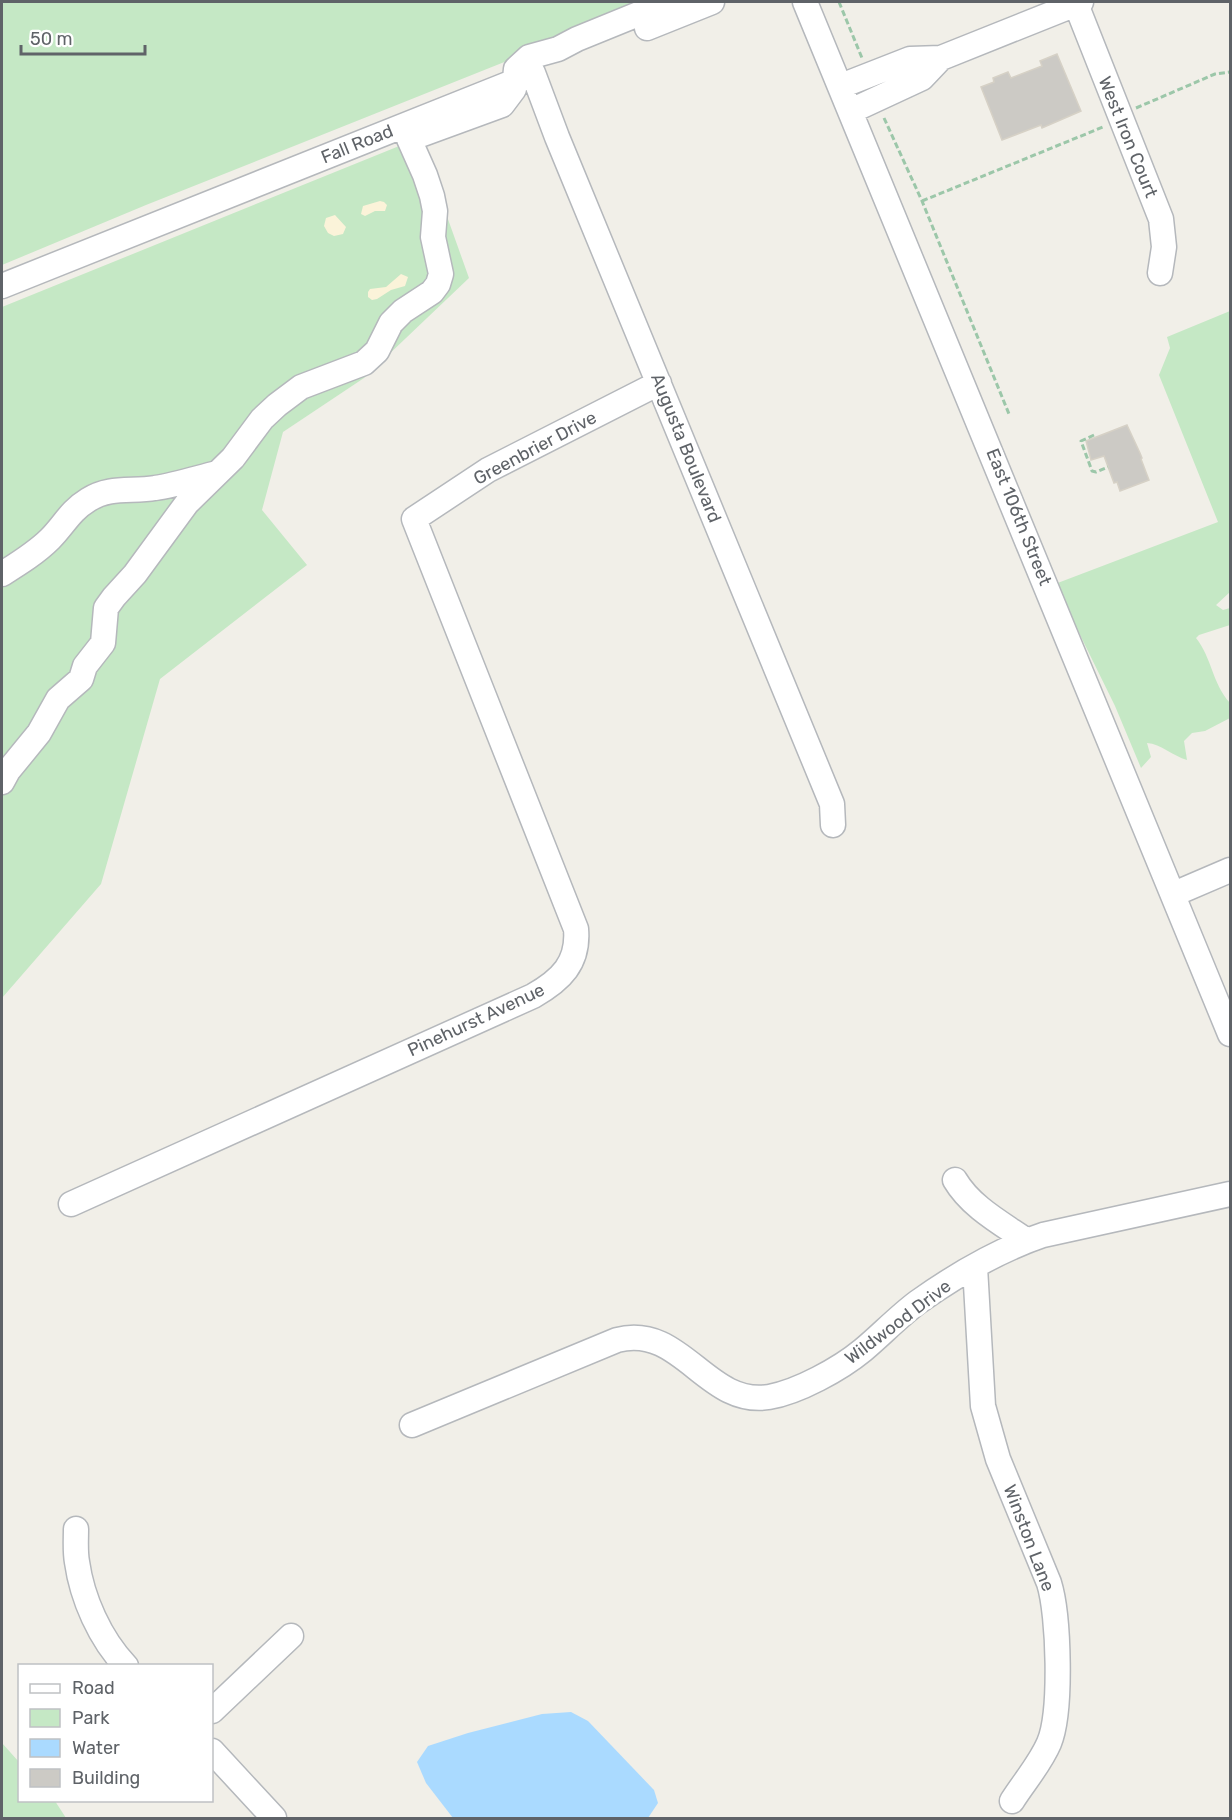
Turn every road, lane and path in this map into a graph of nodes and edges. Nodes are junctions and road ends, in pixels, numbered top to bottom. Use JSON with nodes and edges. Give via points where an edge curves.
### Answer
{"nodes":[{"id":1,"x":668,"y":2,"type":"edge"},
{"id":2,"x":712,"y":2,"type":"edge"},
{"id":3,"x":805,"y":2,"type":"edge"},
{"id":4,"x":838,"y":2,"type":"edge"},
{"id":5,"x":1079,"y":3,"type":"edge"},
{"id":6,"x":941,"y":58,"type":"junction"},
{"id":7,"x":1230,"y":72,"type":"edge"},
{"id":8,"x":868,"y":75,"type":"junction"},
{"id":9,"x":524,"y":77,"type":"junction"},
{"id":10,"x":841,"y":86,"type":"junction"},
{"id":11,"x":877,"y":99,"type":"junction"},
{"id":12,"x":851,"y":111,"type":"junction"},
{"id":13,"x":1119,"y":115,"type":"junction"},
{"id":14,"x":922,"y":201,"type":"junction"},
{"id":15,"x":1160,"y":273,"type":"dead end"},
{"id":16,"x":2,"y":286,"type":"edge"},
{"id":17,"x":659,"y":383,"type":"junction"},
{"id":18,"x":1009,"y":414,"type":"dead end"},
{"id":19,"x":1094,"y":435,"type":"dead end"},
{"id":20,"x":1108,"y":467,"type":"dead end"},
{"id":21,"x":220,"y":472,"type":"junction"},
{"id":22,"x":414,"y":519,"type":"joint"},
{"id":23,"x":2,"y":574,"type":"edge"},
{"id":24,"x":2,"y":782,"type":"edge"},
{"id":25,"x":833,"y":825,"type":"dead end"},
{"id":26,"x":1230,"y":870,"type":"edge"},
{"id":27,"x":1174,"y":894,"type":"junction"},
{"id":28,"x":1230,"y":1034,"type":"edge"},
{"id":29,"x":955,"y":1180,"type":"dead end"},
{"id":30,"x":1230,"y":1194,"type":"edge"},
{"id":31,"x":71,"y":1204,"type":"dead end"},
{"id":32,"x":1027,"y":1241,"type":"junction"},
{"id":33,"x":975,"y":1267,"type":"junction"},
{"id":34,"x":412,"y":1425,"type":"dead end"},
{"id":35,"x":76,"y":1529,"type":"dead end"},
{"id":36,"x":291,"y":1636,"type":"dead end"},
{"id":37,"x":125,"y":1664,"type":"edge"},
{"id":38,"x":213,"y":1710,"type":"edge"},
{"id":39,"x":213,"y":1752,"type":"edge"},
{"id":40,"x":1012,"y":1801,"type":"dead end"},
{"id":41,"x":274,"y":1818,"type":"edge"}],
"edges":[{"from":1,"to":9,"type":"street","via":[[558,49],[529,57],[516,69]]},
{"from":2,"to":9,"type":"street","name":"Fall Road"},
{"from":3,"to":10,"type":"street","name":"East 106th Street"},
{"from":4,"to":8,"type":"path"},
{"from":5,"to":6,"type":"street"},
{"from":5,"to":13,"type":"street","name":"West Iron Court"},
{"from":6,"to":8,"type":"street","via":[[910,59]]},
{"from":6,"to":11,"type":"street","via":[[922,78]]},
{"from":7,"to":13,"type":"path","via":[[1215,74]]},
{"from":8,"to":10,"type":"street"},
{"from":9,"to":16,"type":"street","name":"Fall Road"},
{"from":9,"to":17,"type":"street","name":"Augusta Boulevard","via":[[557,137]]},
{"from":9,"to":21,"type":"street","via":[[502,105],[409,139],[426,175],[435,211],[433,237],[441,274],[432,292],[391,323],[377,351],[364,363],[301,387],[277,405],[262,418]]},
{"from":10,"to":12,"type":"street","name":"East 106th Street"},
{"from":11,"to":12,"type":"street"},
{"from":11,"to":14,"type":"path"},
{"from":12,"to":27,"type":"street","name":"East 106th Street"},
{"from":13,"to":14,"type":"path","via":[[1103,127]]},
{"from":13,"to":15,"type":"street","name":"West Iron Court","via":[[1161,219],[1164,247]]},
{"from":14,"to":18,"type":"path"},
{"from":17,"to":22,"type":"street","name":"Greenbrier Drive","via":[[488,470]]},
{"from":17,"to":25,"type":"street","name":"Augusta Boulevard","via":[[832,804]]},
{"from":19,"to":20,"type":"path","via":[[1081,441],[1092,471]]},
{"from":21,"to":23,"type":"street","via":[[163,487],[108,490],[89,499],[51,538]]},
{"from":21,"to":24,"type":"street","via":[[187,503],[106,608],[103,643],[85,666],[81,679],[58,699],[39,733]]},
{"from":22,"to":31,"type":"street","name":"Pinehurst Avenue","via":[[576,929],[576,953],[558,979],[533,996]]},
{"from":26,"to":27,"type":"street"},
{"from":27,"to":28,"type":"street","name":"East 106th Street"},
{"from":29,"to":32,"type":"street","via":[[974,1204]]},
{"from":30,"to":32,"type":"street","name":"Wildwood Drive"},
{"from":32,"to":33,"type":"street","name":"Wildwood Drive"},
{"from":33,"to":34,"type":"street","name":"Wildwood Drive","via":[[916,1304],[851,1360],[780,1395],[736,1394],[661,1343],[630,1337]]},
{"from":33,"to":40,"type":"street","name":"Winston Lane","via":[[983,1406],[998,1459],[1054,1604],[1057,1683],[1053,1732]]},
{"from":35,"to":37,"type":"street","via":[[77,1561],[86,1600]]},
{"from":36,"to":38,"type":"street"},
{"from":39,"to":41,"type":"street"}]}
